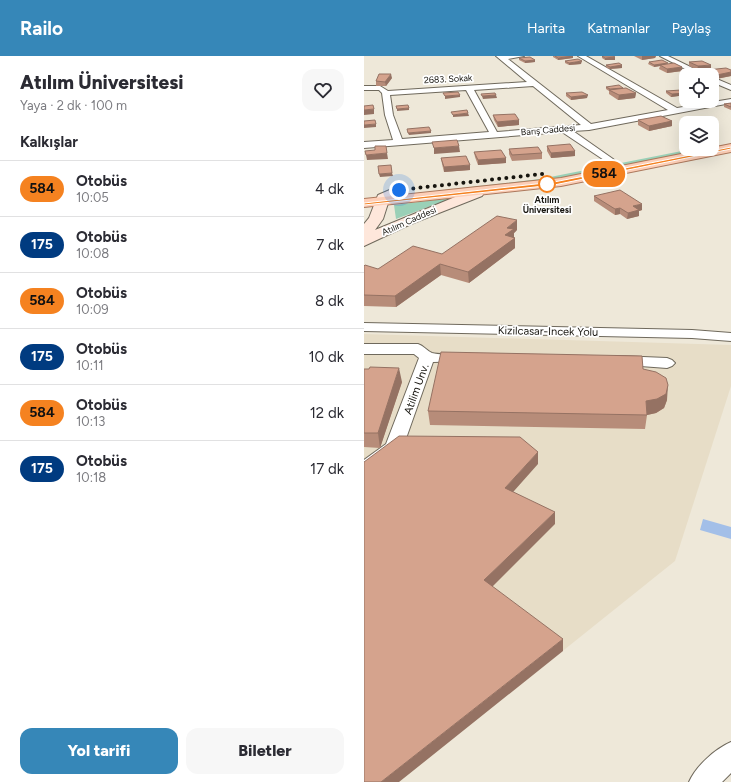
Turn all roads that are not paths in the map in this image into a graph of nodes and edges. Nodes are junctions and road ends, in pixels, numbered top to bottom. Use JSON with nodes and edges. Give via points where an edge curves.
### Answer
{"nodes":[{"id":1,"x":521,"y":56,"type":"edge"},
{"id":2,"x":581,"y":56,"type":"edge"},
{"id":3,"x":663,"y":56,"type":"edge"},
{"id":4,"x":500,"y":57,"type":"edge"},
{"id":5,"x":688,"y":68,"type":"edge"},
{"id":6,"x":719,"y":82,"type":"edge"},
{"id":7,"x":535,"y":84,"type":"junction"},
{"id":8,"x":364,"y":88,"type":"edge"},
{"id":9,"x":469,"y":88,"type":"junction"},
{"id":10,"x":731,"y":88,"type":"edge"},
{"id":11,"x":386,"y":93,"type":"junction"},
{"id":12,"x":731,"y":101,"type":"edge"},
{"id":13,"x":676,"y":112,"type":"junction"},
{"id":14,"x":589,"y":127,"type":"junction"},
{"id":15,"x":564,"y":129,"type":"junction"},
{"id":16,"x":494,"y":134,"type":"junction"},
{"id":17,"x":398,"y":142,"type":"junction"},
{"id":18,"x":364,"y":145,"type":"edge"},
{"id":19,"x":679,"y":147,"type":"edge"},
{"id":20,"x":731,"y":148,"type":"edge"},
{"id":21,"x":610,"y":161,"type":"junction"},
{"id":22,"x":399,"y":190,"type":"junction"},
{"id":23,"x":477,"y":192,"type":"junction"},
{"id":24,"x":364,"y":193,"type":"edge"},
{"id":25,"x":382,"y":202,"type":"junction"},
{"id":26,"x":364,"y":204,"type":"edge"},
{"id":27,"x":364,"y":234,"type":"edge"},
{"id":28,"x":364,"y":241,"type":"edge"},
{"id":29,"x":364,"y":327,"type":"edge"},
{"id":30,"x":731,"y":337,"type":"edge"},
{"id":31,"x":364,"y":350,"type":"edge"},
{"id":32,"x":427,"y":357,"type":"junction"},
{"id":33,"x":475,"y":358,"type":"edge"},
{"id":34,"x":603,"y":361,"type":"edge"},
{"id":35,"x":667,"y":362,"type":"dead end"},
{"id":36,"x":364,"y":469,"type":"edge"},
{"id":37,"x":731,"y":755,"type":"edge"},
{"id":38,"x":704,"y":782,"type":"edge"}],
"edges":[{"from":1,"to":4,"type":"street"},
{"from":2,"to":13,"type":"street"},
{"from":3,"to":5,"type":"street"},
{"from":4,"to":7,"type":"street"},
{"from":6,"to":10,"type":"street"},
{"from":7,"to":9,"type":"street","name":"2683. Sokak"},
{"from":7,"to":14,"type":"street"},
{"from":8,"to":11,"type":"street","name":"2683. Sokak","via":[[380,88]]},
{"from":9,"to":11,"type":"street","name":"2683. Sokak"},
{"from":9,"to":16,"type":"street"},
{"from":11,"to":17,"type":"street","via":[[389,115]]},
{"from":12,"to":13,"type":"street","name":"Barış Caddesi"},
{"from":13,"to":14,"type":"street","name":"Barış Caddesi"},
{"from":14,"to":15,"type":"street","name":"Barış Caddesi"},
{"from":15,"to":16,"type":"street","name":"Barış Caddesi"},
{"from":15,"to":21,"type":"street"},
{"from":16,"to":17,"type":"street","name":"Barış Caddesi"},
{"from":17,"to":18,"type":"street","name":"Barış Caddesi"},
{"from":19,"to":21,"type":"main road"},
{"from":20,"to":23,"type":"main road","via":[[569,181]]},
{"from":21,"to":22,"type":"main road","via":[[526,176]]},
{"from":22,"to":24,"type":"main road"},
{"from":22,"to":25,"type":"street","via":[[385,196]]},
{"from":23,"to":25,"type":"main road"},
{"from":23,"to":28,"type":"street","name":"Atılım Caddesi"},
{"from":25,"to":26,"type":"main road"},
{"from":25,"to":27,"type":"street","name":"Atılım Caddesi","via":[[376,219]]},
{"from":29,"to":30,"type":"street","name":"Kizilcasar-Incek Yolu"},
{"from":31,"to":32,"type":"street","name":"Atilim Unv.","via":[[418,349]]},
{"from":32,"to":33,"type":"street"},
{"from":32,"to":36,"type":"street","name":"Atilim Unv.","via":[[394,447]]},
{"from":34,"to":35,"type":"street"},
{"from":37,"to":38,"type":"street"}]}
